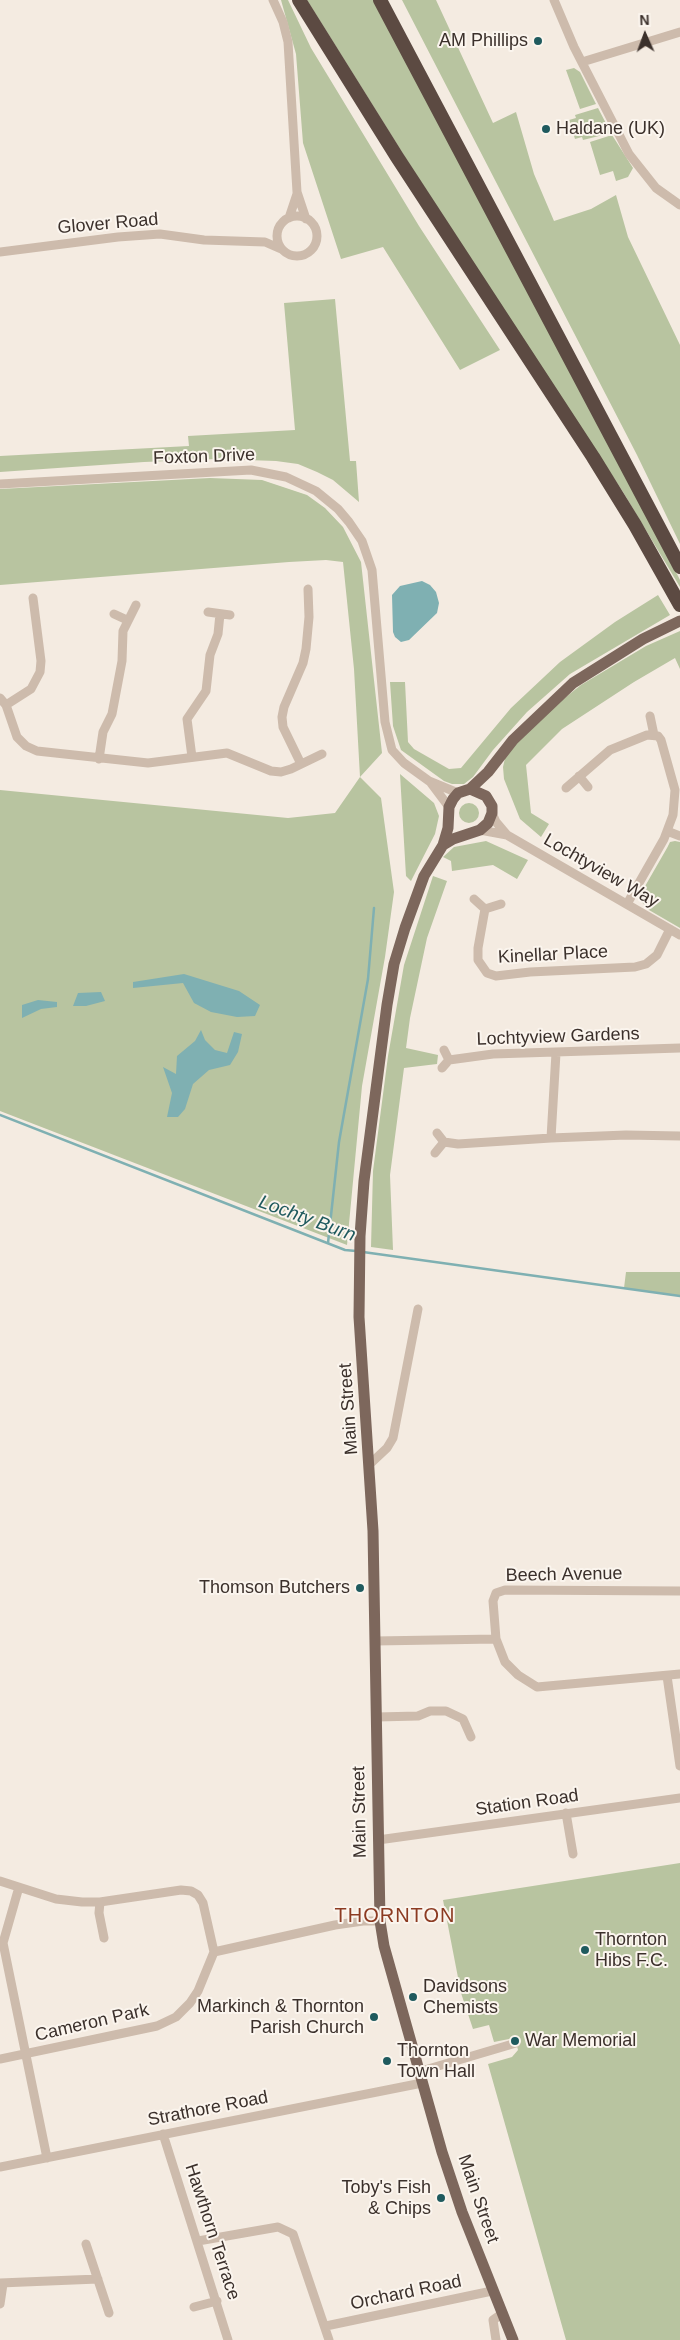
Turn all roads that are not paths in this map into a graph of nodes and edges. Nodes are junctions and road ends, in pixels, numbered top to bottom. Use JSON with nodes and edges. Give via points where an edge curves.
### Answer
{"nodes":[{"id":1,"x":273,"y":0,"type":"edge"},
{"id":2,"x":299,"y":0,"type":"edge"},
{"id":3,"x":380,"y":0,"type":"edge"},
{"id":4,"x":554,"y":0,"type":"edge"},
{"id":5,"x":680,"y":32,"type":"edge"},
{"id":6,"x":582,"y":62,"type":"junction"},
{"id":7,"x":297,"y":192,"type":"junction"},
{"id":8,"x":680,"y":204,"type":"edge"},
{"id":9,"x":289,"y":218,"type":"junction"},
{"id":10,"x":306,"y":219,"type":"junction"},
{"id":11,"x":278,"y":229,"type":"junction"},
{"id":12,"x":249,"y":241,"type":"junction"},
{"id":13,"x":281,"y":249,"type":"junction"},
{"id":14,"x":0,"y":252,"type":"edge"},
{"id":15,"x":0,"y":484,"type":"edge"},
{"id":16,"x":680,"y":567,"type":"edge"},
{"id":17,"x":308,"y":589,"type":"dead end"},
{"id":18,"x":33,"y":598,"type":"dead end"},
{"id":19,"x":136,"y":605,"type":"dead end"},
{"id":20,"x":680,"y":605,"type":"edge"},
{"id":21,"x":208,"y":612,"type":"dead end"},
{"id":22,"x":114,"y":614,"type":"dead end"},
{"id":23,"x":220,"y":614,"type":"junction"},
{"id":24,"x":230,"y":615,"type":"dead end"},
{"id":25,"x":127,"y":620,"type":"junction"},
{"id":26,"x":680,"y":621,"type":"edge"},
{"id":27,"x":3,"y":702,"type":"edge"},
{"id":28,"x":650,"y":716,"type":"dead end"},
{"id":29,"x":654,"y":735,"type":"junction"},
{"id":30,"x":322,"y":754,"type":"dead end"},
{"id":31,"x":192,"y":757,"type":"junction"},
{"id":32,"x":99,"y":758,"type":"junction"},
{"id":33,"x":302,"y":764,"type":"junction"},
{"id":34,"x":488,"y":772,"type":"junction"},
{"id":35,"x":579,"y":776,"type":"junction"},
{"id":36,"x":429,"y":781,"type":"junction"},
{"id":37,"x":588,"y":787,"type":"dead end"},
{"id":38,"x":566,"y":788,"type":"dead end"},
{"id":39,"x":464,"y":791,"type":"junction"},
{"id":40,"x":489,"y":800,"type":"junction"},
{"id":41,"x":450,"y":812,"type":"junction"},
{"id":42,"x":492,"y":813,"type":"junction"},
{"id":43,"x":476,"y":831,"type":"junction"},
{"id":44,"x":667,"y":831,"type":"junction"},
{"id":45,"x":507,"y":835,"type":"junction"},
{"id":46,"x":680,"y":836,"type":"edge"},
{"id":47,"x":443,"y":845,"type":"junction"},
{"id":48,"x":474,"y":899,"type":"dead end"},
{"id":49,"x":501,"y":904,"type":"dead end"},
{"id":50,"x":627,"y":904,"type":"junction"},
{"id":51,"x":485,"y":909,"type":"junction"},
{"id":52,"x":670,"y":929,"type":"junction"},
{"id":53,"x":680,"y":935,"type":"edge"},
{"id":54,"x":680,"y":1048,"type":"edge"},
{"id":55,"x":444,"y":1050,"type":"dead end"},
{"id":56,"x":556,"y":1053,"type":"junction"},
{"id":57,"x":449,"y":1060,"type":"junction"},
{"id":58,"x":442,"y":1068,"type":"dead end"},
{"id":59,"x":437,"y":1132,"type":"dead end"},
{"id":60,"x":680,"y":1136,"type":"edge"},
{"id":61,"x":551,"y":1138,"type":"junction"},
{"id":62,"x":444,"y":1142,"type":"junction"},
{"id":63,"x":435,"y":1153,"type":"dead end"},
{"id":64,"x":418,"y":1309,"type":"dead end"},
{"id":65,"x":370,"y":1463,"type":"junction"},
{"id":66,"x":680,"y":1591,"type":"edge"},
{"id":67,"x":496,"y":1639,"type":"junction"},
{"id":68,"x":376,"y":1641,"type":"junction"},
{"id":69,"x":680,"y":1674,"type":"edge"},
{"id":70,"x":667,"y":1676,"type":"junction"},
{"id":71,"x":377,"y":1717,"type":"junction"},
{"id":72,"x":471,"y":1737,"type":"dead end"},
{"id":73,"x":680,"y":1766,"type":"edge"},
{"id":74,"x":680,"y":1798,"type":"edge"},
{"id":75,"x":566,"y":1813,"type":"junction"},
{"id":76,"x":378,"y":1840,"type":"junction"},
{"id":77,"x":573,"y":1854,"type":"dead end"},
{"id":78,"x":0,"y":1882,"type":"edge"},
{"id":79,"x":19,"y":1887,"type":"junction"},
{"id":80,"x":100,"y":1902,"type":"junction"},
{"id":81,"x":380,"y":1922,"type":"junction"},
{"id":82,"x":104,"y":1938,"type":"dead end"},
{"id":83,"x":214,"y":1952,"type":"junction"},
{"id":84,"x":516,"y":2044,"type":"dead end"},
{"id":85,"x":25,"y":2055,"type":"junction"},
{"id":86,"x":0,"y":2059,"type":"edge"},
{"id":87,"x":420,"y":2077,"type":"junction"},
{"id":88,"x":163,"y":2134,"type":"junction"},
{"id":89,"x":47,"y":2158,"type":"junction"},
{"id":90,"x":0,"y":2167,"type":"edge"},
{"id":91,"x":198,"y":2240,"type":"junction"},
{"id":92,"x":86,"y":2244,"type":"dead end"},
{"id":93,"x":98,"y":2279,"type":"junction"},
{"id":94,"x":1,"y":2283,"type":"edge"},
{"id":95,"x":492,"y":2291,"type":"junction"},
{"id":96,"x":217,"y":2301,"type":"junction"},
{"id":97,"x":0,"y":2304,"type":"edge"},
{"id":98,"x":194,"y":2307,"type":"dead end"},
{"id":99,"x":109,"y":2313,"type":"dead end"},
{"id":100,"x":503,"y":2313,"type":"junction"},
{"id":101,"x":326,"y":2326,"type":"junction"},
{"id":102,"x":228,"y":2340,"type":"edge"},
{"id":103,"x":329,"y":2340,"type":"edge"},
{"id":104,"x":496,"y":2340,"type":"edge"},
{"id":105,"x":513,"y":2340,"type":"edge"}],
"edges":[{"from":1,"to":7,"type":"street","via":[[288,42]]},
{"from":2,"to":20,"type":"highway","via":[[397,157],[594,457]]},
{"from":3,"to":16,"type":"highway"},
{"from":4,"to":6,"type":"street"},
{"from":5,"to":6,"type":"street"},
{"from":6,"to":8,"type":"street","via":[[640,169],[656,188]]},
{"from":7,"to":9,"type":"street"},
{"from":7,"to":10,"type":"street"},
{"from":9,"to":10,"type":"street"},
{"from":9,"to":11,"type":"street"},
{"from":10,"to":13,"type":"street","via":[[316,233],[311,250],[298,256],[289,255]]},
{"from":11,"to":12,"type":"street","name":"Glover Road"},
{"from":11,"to":13,"type":"street","via":[[277,240]]},
{"from":12,"to":13,"type":"street","name":"Glover Road","via":[[265,242]]},
{"from":12,"to":14,"type":"street","name":"Glover Road","via":[[204,240],[160,234]]},
{"from":15,"to":36,"type":"street","name":"Foxton Drive","via":[[251,470],[286,477],[316,491],[349,522],[368,557],[375,585],[388,741],[397,757]]},
{"from":17,"to":33,"type":"street","via":[[306,650],[282,717],[283,727]]},
{"from":18,"to":27,"type":"street","via":[[40,672],[31,689]]},
{"from":19,"to":25,"type":"street"},
{"from":21,"to":23,"type":"street"},
{"from":22,"to":25,"type":"street"},
{"from":23,"to":24,"type":"street"},
{"from":23,"to":31,"type":"street","via":[[218,634],[210,654],[206,691],[187,719]]},
{"from":25,"to":32,"type":"street","via":[[121,640],[122,660],[112,714],[104,732]]},
{"from":26,"to":34,"type":"main road","via":[[573,683],[513,740]]},
{"from":27,"to":32,"type":"street","via":[[14,732],[26,746],[37,751]]},
{"from":28,"to":29,"type":"street"},
{"from":29,"to":35,"type":"street","via":[[610,750]]},
{"from":29,"to":44,"type":"street","via":[[661,740],[675,790],[673,815]]},
{"from":30,"to":33,"type":"street"},
{"from":31,"to":32,"type":"street","via":[[148,763]]},
{"from":31,"to":33,"type":"street","via":[[227,753],[276,771]]},
{"from":34,"to":39,"type":"main road"},
{"from":34,"to":40,"type":"main road"},
{"from":35,"to":37,"type":"street"},
{"from":35,"to":38,"type":"street"},
{"from":36,"to":39,"type":"street","name":"Foxton Drive"},
{"from":36,"to":41,"type":"street","name":"Foxton Drive"},
{"from":39,"to":40,"type":"main road","via":[[481,792]]},
{"from":39,"to":41,"type":"main road"},
{"from":40,"to":42,"type":"main road"},
{"from":41,"to":43,"type":"main road","via":[[452,822],[461,830]]},
{"from":41,"to":47,"type":"main road","name":"Main Street"},
{"from":42,"to":43,"type":"main road","via":[[488,823]]},
{"from":42,"to":45,"type":"street","name":"Lochtyview Way"},
{"from":43,"to":45,"type":"street","name":"Lochtyview Way"},
{"from":43,"to":47,"type":"main road"},
{"from":44,"to":46,"type":"street"},
{"from":44,"to":50,"type":"street"},
{"from":45,"to":50,"type":"street","name":"Lochtyview Way"},
{"from":47,"to":65,"type":"main road","name":"Main Street","via":[[424,876],[394,964],[371,1125],[360,1236],[360,1317]]},
{"from":48,"to":51,"type":"street"},
{"from":49,"to":51,"type":"street"},
{"from":50,"to":52,"type":"street","name":"Lochtyview Way"},
{"from":51,"to":52,"type":"street","name":"Kinellar Place","via":[[478,960],[487,973],[496,976],[635,967],[646,964],[657,955]]},
{"from":52,"to":53,"type":"street","name":"Lochtyview Way"},
{"from":54,"to":56,"type":"street","name":"Lochtyview Gardens"},
{"from":55,"to":57,"type":"street"},
{"from":56,"to":57,"type":"street","name":"Lochtyview Gardens","via":[[493,1054]]},
{"from":56,"to":61,"type":"street"},
{"from":57,"to":58,"type":"street"},
{"from":59,"to":62,"type":"street"},
{"from":60,"to":61,"type":"street"},
{"from":61,"to":62,"type":"street","via":[[458,1144]]},
{"from":62,"to":63,"type":"street"},
{"from":64,"to":65,"type":"street","via":[[393,1438]]},
{"from":65,"to":68,"type":"main road","name":"Main Street"},
{"from":66,"to":67,"type":"street","name":"Beech Avenue","via":[[505,1590],[496,1593],[493,1601]]},
{"from":67,"to":68,"type":"street"},
{"from":67,"to":70,"type":"street","via":[[505,1662],[518,1676],[538,1687]]},
{"from":68,"to":71,"type":"main road","name":"Main Street"},
{"from":69,"to":70,"type":"street"},
{"from":70,"to":73,"type":"street"},
{"from":71,"to":72,"type":"street","via":[[418,1716],[430,1711],[446,1711],[463,1719]]},
{"from":71,"to":76,"type":"main road","name":"Main Street"},
{"from":74,"to":75,"type":"street","name":"Station Road"},
{"from":75,"to":76,"type":"street","name":"Station Road"},
{"from":75,"to":77,"type":"street"},
{"from":76,"to":81,"type":"main road","name":"Main Street"},
{"from":78,"to":79,"type":"street"},
{"from":79,"to":80,"type":"street","via":[[56,1899]]},
{"from":79,"to":85,"type":"street","via":[[3,1943]]},
{"from":80,"to":82,"type":"street"},
{"from":80,"to":83,"type":"street","via":[[191,1891],[203,1903]]},
{"from":81,"to":83,"type":"street","via":[[335,1925]]},
{"from":81,"to":87,"type":"main road","name":"Main Street"},
{"from":83,"to":85,"type":"street","name":"Cameron Park","via":[[198,1991],[176,2017],[138,2032]]},
{"from":84,"to":87,"type":"street","name":"Strathore Road"},
{"from":85,"to":86,"type":"street","name":"Cameron Park"},
{"from":85,"to":89,"type":"street"},
{"from":87,"to":88,"type":"street","name":"Strathore Road"},
{"from":87,"to":95,"type":"main road","name":"Main Street","via":[[462,2212]]},
{"from":88,"to":89,"type":"street","name":"Strathore Road"},
{"from":88,"to":91,"type":"street","name":"Hawthorn Terrace"},
{"from":89,"to":90,"type":"street","name":"Strathore Road"},
{"from":91,"to":96,"type":"street","name":"Hawthorn Terrace"},
{"from":91,"to":101,"type":"street","via":[[278,2227],[293,2234]]},
{"from":92,"to":93,"type":"street"},
{"from":93,"to":94,"type":"street"},
{"from":93,"to":99,"type":"street"},
{"from":94,"to":97,"type":"street"},
{"from":95,"to":100,"type":"main road","name":"Main Street"},
{"from":95,"to":101,"type":"street","name":"Orchard Road"},
{"from":96,"to":98,"type":"street"},
{"from":96,"to":102,"type":"street","name":"Hawthorn Terrace"},
{"from":100,"to":104,"type":"street","via":[[493,2320]]},
{"from":100,"to":105,"type":"main road","name":"Main Street"},
{"from":101,"to":103,"type":"street"}]}
